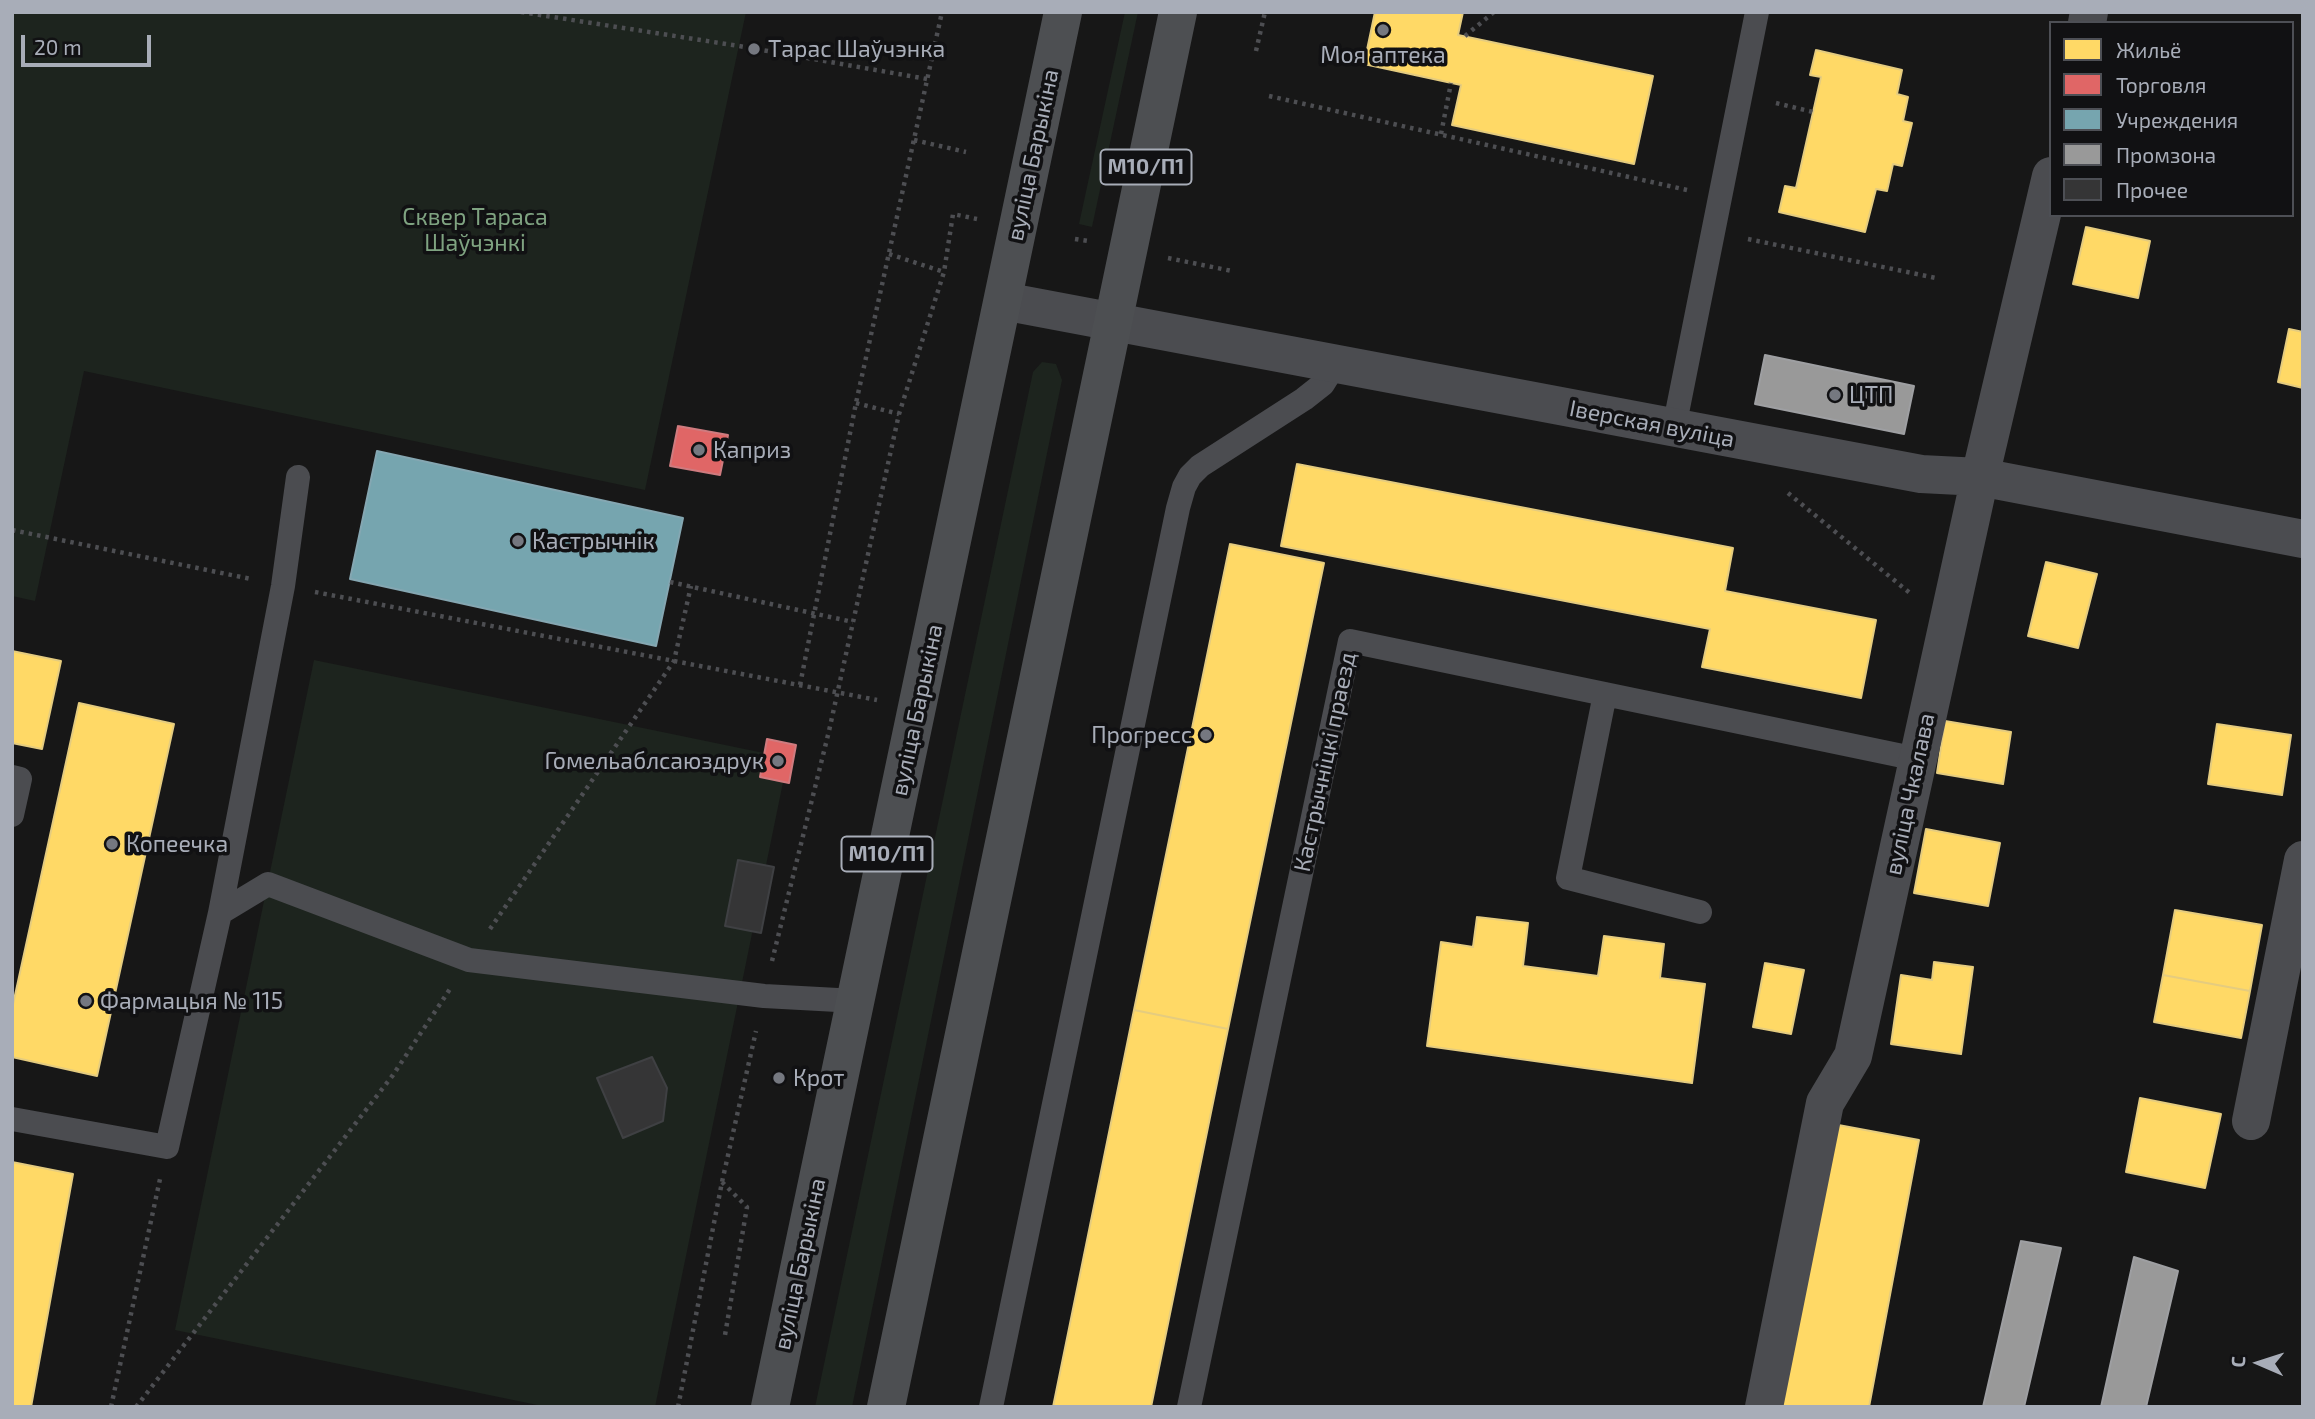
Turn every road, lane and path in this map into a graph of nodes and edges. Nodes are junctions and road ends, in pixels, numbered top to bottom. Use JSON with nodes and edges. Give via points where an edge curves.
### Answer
{"nodes":[{"id":1,"x":520,"y":12,"type":"edge"},
{"id":2,"x":942,"y":12,"type":"edge"},
{"id":3,"x":1063,"y":12,"type":"edge"},
{"id":4,"x":1178,"y":12,"type":"edge"},
{"id":5,"x":1265,"y":12,"type":"edge"},
{"id":6,"x":1494,"y":12,"type":"edge"},
{"id":7,"x":1757,"y":12,"type":"edge"},
{"id":8,"x":1465,"y":36,"type":"dead end"},
{"id":9,"x":1256,"y":51,"type":"dead end"},
{"id":10,"x":927,"y":79,"type":"junction"},
{"id":11,"x":1451,"y":83,"type":"dead end"},
{"id":12,"x":1269,"y":96,"type":"dead end"},
{"id":13,"x":1776,"y":103,"type":"dead end"},
{"id":14,"x":1813,"y":112,"type":"dead end"},
{"id":15,"x":1441,"y":134,"type":"junction"},
{"id":16,"x":914,"y":140,"type":"junction"},
{"id":17,"x":966,"y":152,"type":"dead end"},
{"id":18,"x":2049,"y":184,"type":"edge"},
{"id":19,"x":1688,"y":190,"type":"dead end"},
{"id":20,"x":978,"y":219,"type":"dead end"},
{"id":21,"x":1075,"y":239,"type":"dead end"},
{"id":22,"x":1747,"y":239,"type":"dead end"},
{"id":23,"x":1088,"y":242,"type":"dead end"},
{"id":24,"x":889,"y":254,"type":"junction"},
{"id":25,"x":1168,"y":258,"type":"dead end"},
{"id":26,"x":1232,"y":271,"type":"dead end"},
{"id":27,"x":944,"y":272,"type":"junction"},
{"id":28,"x":1936,"y":278,"type":"dead end"},
{"id":29,"x":1003,"y":301,"type":"junction"},
{"id":30,"x":1113,"y":322,"type":"junction"},
{"id":31,"x":1332,"y":363,"type":"junction"},
{"id":32,"x":856,"y":403,"type":"junction"},
{"id":33,"x":900,"y":414,"type":"junction"},
{"id":34,"x":1674,"y":428,"type":"junction"},
{"id":35,"x":298,"y":477,"type":"dead end"},
{"id":36,"x":1980,"y":477,"type":"junction"},
{"id":37,"x":1785,"y":491,"type":"dead end"},
{"id":38,"x":12,"y":530,"type":"edge"},
{"id":39,"x":2303,"y":538,"type":"edge"},
{"id":40,"x":670,"y":582,"type":"dead end"},
{"id":41,"x":283,"y":586,"type":"junction"},
{"id":42,"x":691,"y":586,"type":"junction"},
{"id":43,"x":1914,"y":597,"type":"dead end"},
{"id":44,"x":815,"y":613,"type":"junction"},
{"id":45,"x":853,"y":622,"type":"junction"},
{"id":46,"x":674,"y":661,"type":"junction"},
{"id":47,"x":800,"y":685,"type":"junction"},
{"id":48,"x":838,"y":692,"type":"junction"},
{"id":49,"x":1605,"y":694,"type":"junction"},
{"id":50,"x":1917,"y":759,"type":"junction"},
{"id":51,"x":12,"y":777,"type":"edge"},
{"id":52,"x":12,"y":815,"type":"edge"},
{"id":53,"x":2303,"y":860,"type":"edge"},
{"id":54,"x":1700,"y":912,"type":"dead end"},
{"id":55,"x":220,"y":913,"type":"junction"},
{"id":56,"x":469,"y":960,"type":"junction"},
{"id":57,"x":764,"y":996,"type":"junction"},
{"id":58,"x":856,"y":1001,"type":"junction"},
{"id":59,"x":12,"y":1119,"type":"edge"},
{"id":60,"x":2251,"y":1121,"type":"dead end"},
{"id":61,"x":167,"y":1147,"type":"junction"},
{"id":62,"x":722,"y":1182,"type":"junction"},
{"id":63,"x":725,"y":1335,"type":"dead end"},
{"id":64,"x":111,"y":1407,"type":"edge"},
{"id":65,"x":136,"y":1407,"type":"edge"},
{"id":66,"x":678,"y":1407,"type":"edge"},
{"id":67,"x":770,"y":1407,"type":"edge"},
{"id":68,"x":886,"y":1407,"type":"edge"},
{"id":69,"x":990,"y":1407,"type":"edge"},
{"id":70,"x":1189,"y":1407,"type":"edge"},
{"id":71,"x":1764,"y":1407,"type":"edge"}],
"edges":[{"from":1,"to":10,"type":"path"},
{"from":2,"to":10,"type":"path"},
{"from":3,"to":29,"type":"main road","name":"вуліца Барыкіна","number":"М10/П1"},
{"from":4,"to":30,"type":"main road","number":"М10/П1"},
{"from":5,"to":9,"type":"path"},
{"from":6,"to":8,"type":"path"},
{"from":7,"to":34,"type":"lane"},
{"from":10,"to":16,"type":"path"},
{"from":11,"to":15,"type":"path"},
{"from":12,"to":15,"type":"path"},
{"from":13,"to":14,"type":"path"},
{"from":15,"to":19,"type":"path"},
{"from":16,"to":17,"type":"path"},
{"from":16,"to":24,"type":"path"},
{"from":18,"to":36,"type":"street","name":"вуліца Чкалава"},
{"from":20,"to":27,"type":"path","via":[[953,214]]},
{"from":21,"to":23,"type":"path"},
{"from":22,"to":28,"type":"path"},
{"from":24,"to":27,"type":"path"},
{"from":24,"to":32,"type":"path"},
{"from":25,"to":26,"type":"path"},
{"from":27,"to":33,"type":"path"},
{"from":29,"to":30,"type":"street","name":"Іверская вуліца"},
{"from":29,"to":58,"type":"main road","name":"вуліца Барыкіна","number":"М10/П1"},
{"from":30,"to":31,"type":"street","name":"Іверская вуліца"},
{"from":30,"to":68,"type":"main road","number":"М10/П1"},
{"from":31,"to":34,"type":"street","name":"Іверская вуліца"},
{"from":31,"to":69,"type":"lane","via":[[1323,384],[1200,466],[1184,487]]},
{"from":32,"to":33,"type":"path"},
{"from":32,"to":44,"type":"path"},
{"from":33,"to":45,"type":"path"},
{"from":34,"to":36,"type":"street","name":"Іверская вуліца","via":[[1921,474]]},
{"from":35,"to":41,"type":"lane"},
{"from":36,"to":39,"type":"street","name":"Іверская вуліца"},
{"from":36,"to":50,"type":"street","name":"вуліца Чкалава"},
{"from":37,"to":43,"type":"path"},
{"from":38,"to":41,"type":"path"},
{"from":40,"to":42,"type":"path"},
{"from":41,"to":46,"type":"path"},
{"from":41,"to":55,"type":"lane"},
{"from":42,"to":44,"type":"path"},
{"from":42,"to":46,"type":"path"},
{"from":44,"to":45,"type":"path"},
{"from":44,"to":47,"type":"path"},
{"from":45,"to":48,"type":"path"},
{"from":46,"to":47,"type":"path"},
{"from":46,"to":56,"type":"path"},
{"from":47,"to":48,"type":"path"},
{"from":48,"to":57,"type":"path"},
{"from":49,"to":50,"type":"lane","name":"Кастрычніцкі праезд"},
{"from":49,"to":54,"type":"lane","via":[[1568,878]]},
{"from":49,"to":70,"type":"lane","name":"Кастрычніцкі праезд","via":[[1350,642]]},
{"from":50,"to":71,"type":"street","name":"вуліца Чкалава","via":[[1853,1056],[1825,1103]]},
{"from":51,"to":52,"type":"lane","via":[[20,779]]},
{"from":53,"to":60,"type":"street"},
{"from":55,"to":56,"type":"lane","via":[[268,884]]},
{"from":55,"to":61,"type":"lane"},
{"from":56,"to":57,"type":"lane"},
{"from":56,"to":65,"type":"path","via":[[393,1075]]},
{"from":57,"to":58,"type":"lane"},
{"from":57,"to":62,"type":"path"},
{"from":58,"to":67,"type":"main road","name":"вуліца Барыкіна","number":"М10/П1"},
{"from":59,"to":61,"type":"lane"},
{"from":61,"to":64,"type":"path"},
{"from":62,"to":63,"type":"path","via":[[747,1207]]},
{"from":62,"to":66,"type":"path"}]}
